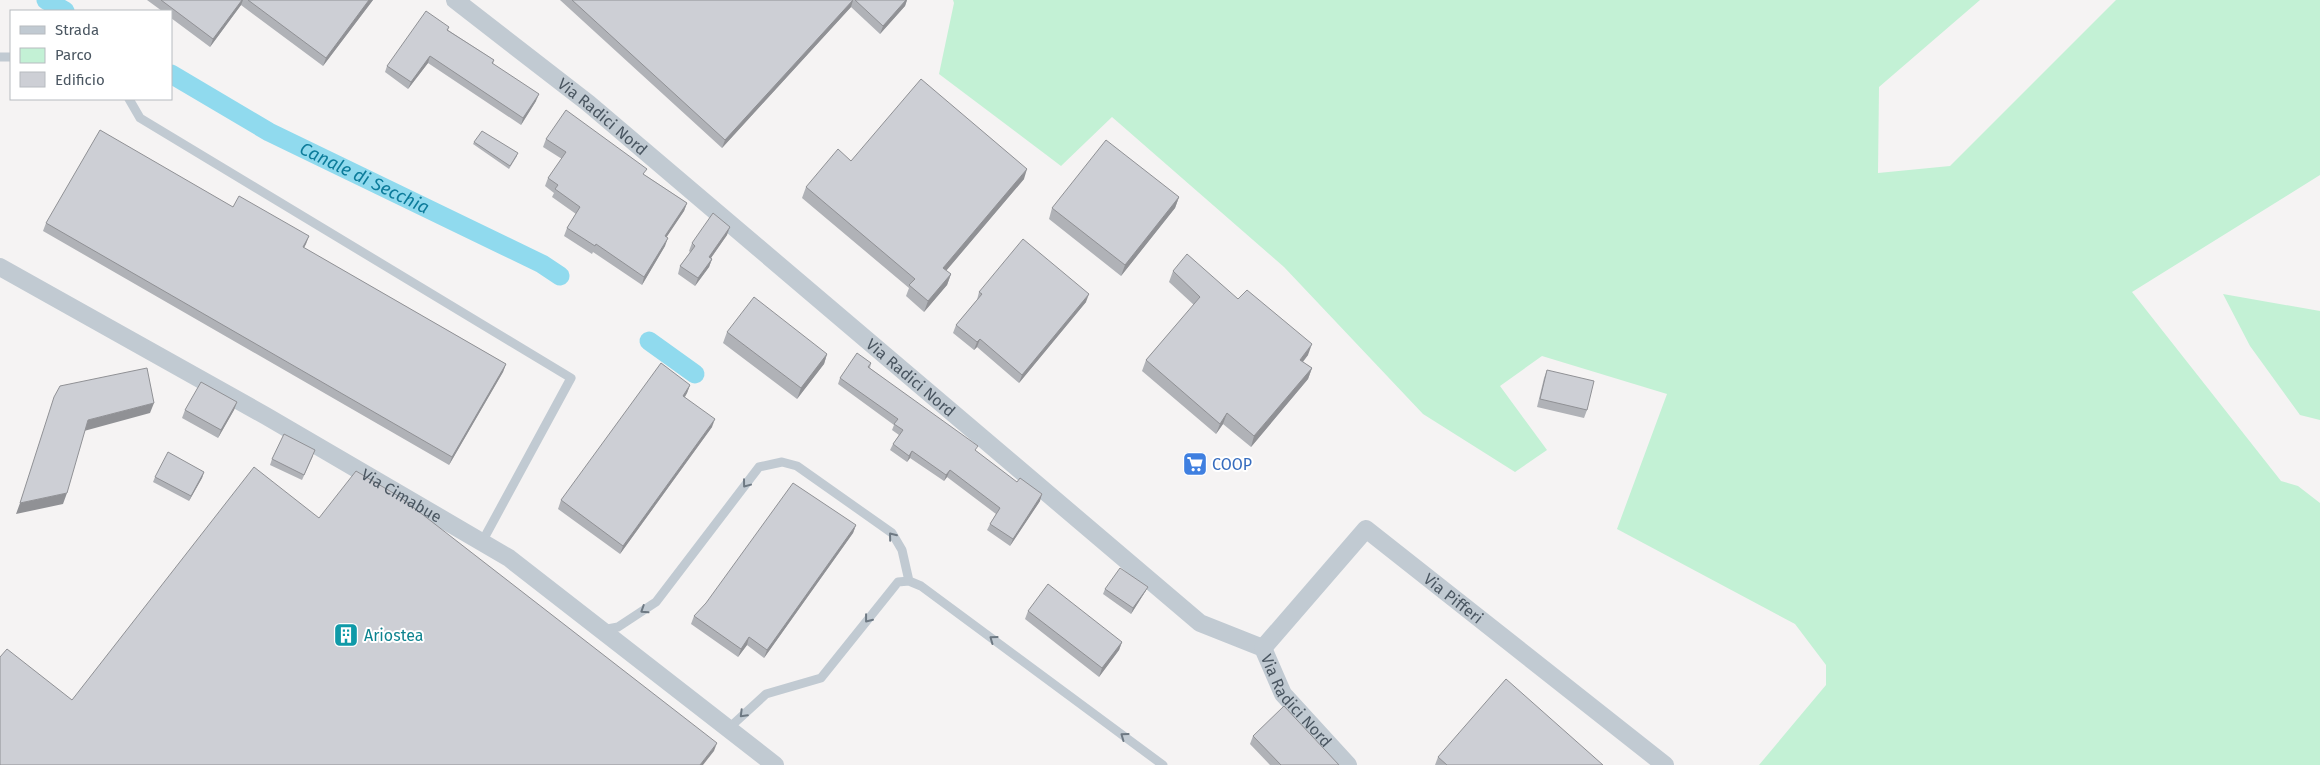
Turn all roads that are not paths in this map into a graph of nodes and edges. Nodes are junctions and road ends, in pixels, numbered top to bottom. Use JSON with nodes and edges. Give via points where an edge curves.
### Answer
{"nodes":[{"id":1,"x":455,"y":0,"type":"edge"},
{"id":2,"x":130,"y":100,"type":"edge"},
{"id":3,"x":0,"y":267,"type":"edge"},
{"id":4,"x":482,"y":542,"type":"junction"},
{"id":5,"x":909,"y":581,"type":"junction"},
{"id":6,"x":602,"y":630,"type":"junction"},
{"id":7,"x":1263,"y":648,"type":"junction"},
{"id":8,"x":729,"y":728,"type":"junction"},
{"id":9,"x":775,"y":765,"type":"edge"},
{"id":10,"x":1163,"y":765,"type":"edge"},
{"id":11,"x":1348,"y":765,"type":"edge"},
{"id":12,"x":1665,"y":765,"type":"edge"}],
"edges":[{"from":1,"to":7,"type":"street","name":"Via Radici Nord","via":[[588,103],[1200,623]]},
{"from":2,"to":4,"type":"lane","via":[[140,118],[571,378]]},
{"from":3,"to":4,"type":"street","name":"Via Cimabue"},
{"from":4,"to":6,"type":"street","name":"Via Cimabue","via":[[509,558]]},
{"from":5,"to":6,"type":"lane","one_way":true,"via":[[902,550],[892,533],[797,466],[782,462],[759,467],[656,602],[618,627]]},
{"from":5,"to":8,"type":"lane","one_way":true,"via":[[898,582],[821,678],[766,694]]},
{"from":10,"to":5,"type":"lane","one_way":true,"via":[[921,586]]},
{"from":6,"to":8,"type":"street","name":"Via Cimabue"},
{"from":7,"to":11,"type":"street","name":"Via Radici Nord","via":[[1283,694]]},
{"from":7,"to":12,"type":"street","name":"Via Pifferi","via":[[1366,529]]},
{"from":8,"to":9,"type":"street","name":"Via Cimabue"}]}
